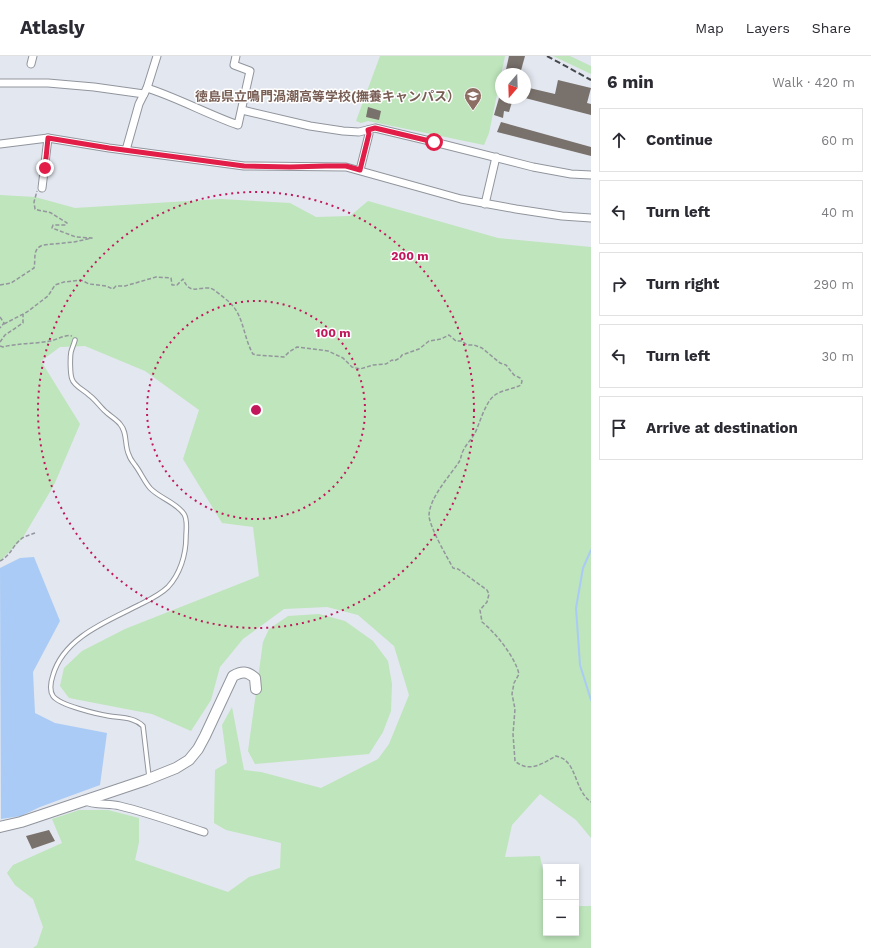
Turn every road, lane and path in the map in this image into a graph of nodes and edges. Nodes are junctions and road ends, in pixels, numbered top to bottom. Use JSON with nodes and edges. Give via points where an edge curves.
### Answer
{"nodes":[{"id":1,"x":33,"y":56,"type":"edge"},
{"id":2,"x":157,"y":56,"type":"edge"},
{"id":3,"x":236,"y":56,"type":"edge"},
{"id":4,"x":31,"y":64,"type":"dead end"},
{"id":5,"x":0,"y":83,"type":"edge"},
{"id":6,"x":145,"y":91,"type":"junction"},
{"id":7,"x":242,"y":110,"type":"junction"},
{"id":8,"x":368,"y":130,"type":"junction"},
{"id":9,"x":48,"y":138,"type":"junction"},
{"id":10,"x":0,"y":144,"type":"edge"},
{"id":11,"x":126,"y":150,"type":"junction"},
{"id":12,"x":496,"y":157,"type":"junction"},
{"id":13,"x":360,"y":170,"type":"junction"},
{"id":14,"x":591,"y":175,"type":"edge"},
{"id":15,"x":40,"y":187,"type":"joint"},
{"id":16,"x":485,"y":204,"type":"junction"},
{"id":17,"x":591,"y":218,"type":"edge"},
{"id":18,"x":0,"y":285,"type":"edge"},
{"id":19,"x":23,"y":314,"type":"junction"},
{"id":20,"x":0,"y":317,"type":"edge"},
{"id":21,"x":1,"y":326,"type":"edge"},
{"id":22,"x":75,"y":340,"type":"joint"},
{"id":23,"x":0,"y":342,"type":"edge"},
{"id":24,"x":0,"y":346,"type":"edge"},
{"id":25,"x":35,"y":533,"type":"dead end"},
{"id":26,"x":0,"y":561,"type":"edge"},
{"id":27,"x":256,"y":689,"type":"dead end"},
{"id":28,"x":150,"y":778,"type":"junction"},
{"id":29,"x":83,"y":800,"type":"junction"},
{"id":30,"x":591,"y":802,"type":"edge"},
{"id":31,"x":0,"y":827,"type":"edge"},
{"id":32,"x":204,"y":832,"type":"dead end"}],
"edges":[{"from":1,"to":4,"type":"street"},
{"from":2,"to":6,"type":"street"},
{"from":3,"to":7,"type":"street","via":[[234,65],[250,71]]},
{"from":5,"to":6,"type":"street","via":[[48,83]]},
{"from":6,"to":7,"type":"street","via":[[164,93],[238,124]]},
{"from":6,"to":11,"type":"street"},
{"from":7,"to":8,"type":"street","via":[[310,126],[343,131]]},
{"from":8,"to":12,"type":"street","via":[[375,128]]},
{"from":8,"to":13,"type":"street"},
{"from":9,"to":10,"type":"street"},
{"from":9,"to":11,"type":"street"},
{"from":9,"to":15,"type":"street"},
{"from":11,"to":13,"type":"street","via":[[244,166],[346,166]]},
{"from":12,"to":14,"type":"street","via":[[533,167]]},
{"from":12,"to":16,"type":"street"},
{"from":13,"to":16,"type":"street"},
{"from":15,"to":18,"type":"path","via":[[34,202],[35,209],[67,223],[53,225],[52,228],[76,237],[92,238],[39,246],[35,251],[34,268],[11,283]]},
{"from":16,"to":17,"type":"street"},
{"from":19,"to":21,"type":"path"},
{"from":19,"to":23,"type":"path","via":[[23,323],[5,335]]},
{"from":19,"to":30,"type":"path","via":[[48,296],[55,285],[64,282],[81,280],[113,289],[116,286],[156,277],[170,278],[172,285],[177,285],[183,279],[188,287],[193,289],[211,288],[235,308],[253,354],[284,357],[297,347],[328,351],[343,358],[352,367],[360,369],[386,364],[419,349],[429,341],[449,336],[467,345],[482,348],[506,365],[520,378],[521,385],[495,395],[488,405],[460,460],[440,487],[429,518],[433,532],[453,568],[487,590],[487,602],[480,610],[482,622],[501,641],[518,667],[519,674],[512,694],[515,709],[513,734],[516,761],[521,766],[533,767],[556,756],[564,759],[571,768],[584,797]]},
{"from":20,"to":21,"type":"path"},
{"from":22,"to":24,"type":"path","via":[[69,335],[52,341],[3,348]]},
{"from":22,"to":28,"type":"lane","via":[[71,351],[72,379],[120,424],[125,433],[129,456],[142,477],[152,489],[185,515],[186,545],[179,570],[167,588],[78,639],[55,668],[51,689],[53,696],[70,706],[139,722],[143,726]]},
{"from":25,"to":26,"type":"path","via":[[21,538],[11,552]]},
{"from":27,"to":28,"type":"street","via":[[254,678],[249,673],[240,672],[233,676],[198,749],[189,760]]},
{"from":28,"to":29,"type":"street"},
{"from":29,"to":31,"type":"street"},
{"from":29,"to":32,"type":"street","via":[[139,811]]}]}
